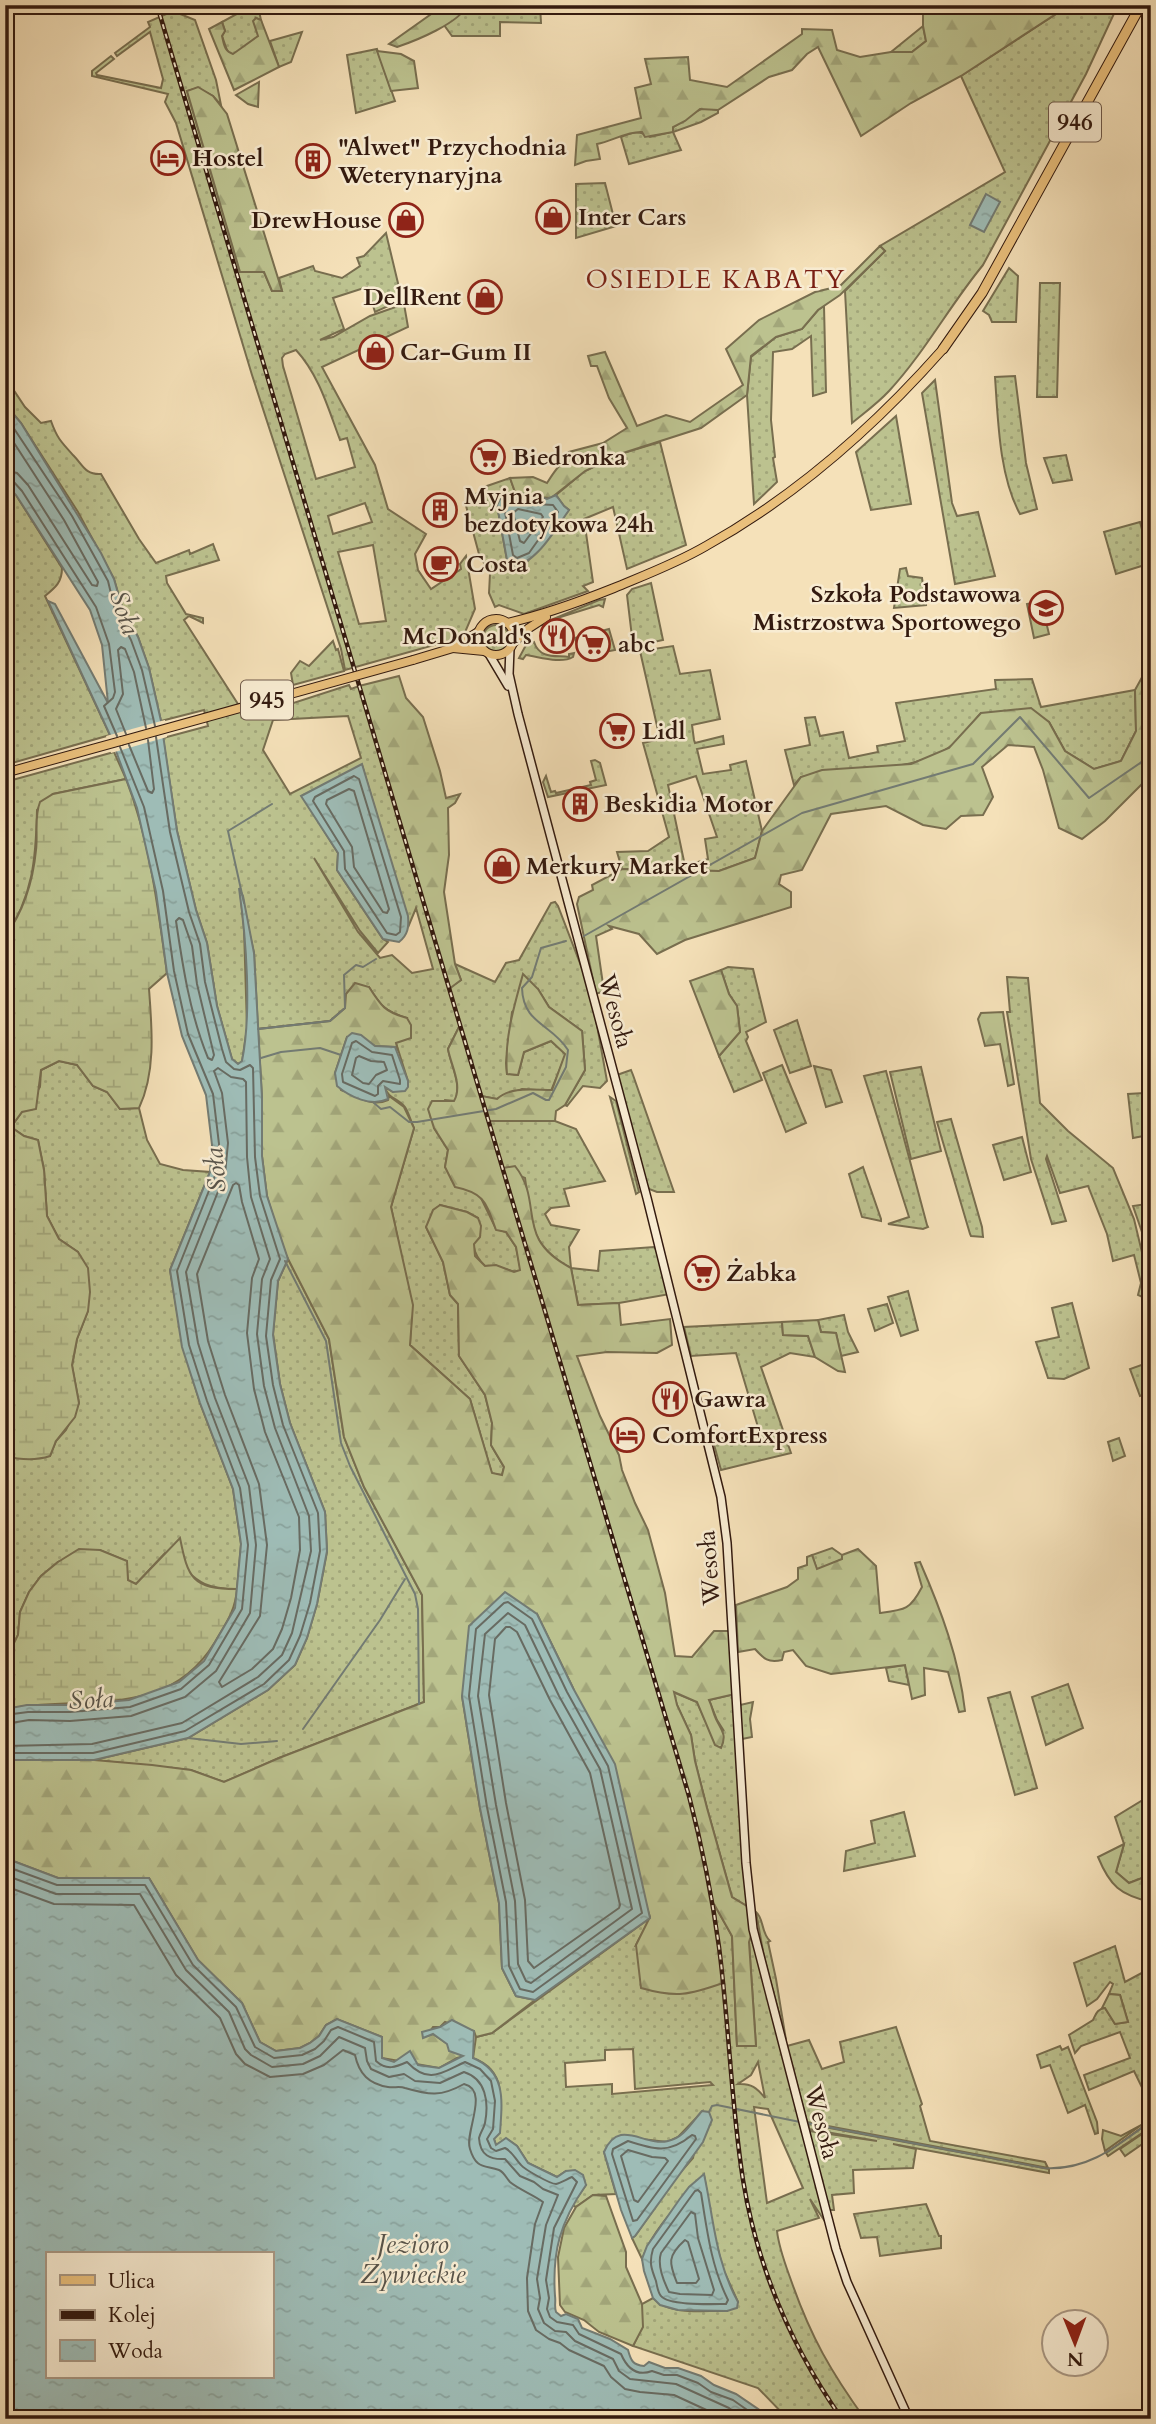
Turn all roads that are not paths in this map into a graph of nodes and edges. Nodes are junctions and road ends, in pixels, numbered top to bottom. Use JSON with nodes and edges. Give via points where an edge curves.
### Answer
{"nodes":[{"id":1,"x":1141,"y":5,"type":"edge"},
{"id":2,"x":943,"y":349,"type":"joint"},
{"id":3,"x":571,"y":605,"type":"junction"},
{"id":4,"x":508,"y":623,"type":"junction"},
{"id":5,"x":478,"y":632,"type":"junction"},
{"id":6,"x":512,"y":645,"type":"junction"},
{"id":7,"x":453,"y":648,"type":"junction"},
{"id":8,"x":487,"y":653,"type":"junction"},
{"id":9,"x":518,"y":714,"type":"junction"},
{"id":10,"x":5,"y":773,"type":"edge"},
{"id":11,"x":909,"y":2419,"type":"edge"}],
"edges":[{"from":1,"to":2,"type":"highway","number":"946","via":[[992,276]]},
{"from":2,"to":3,"type":"main road","number":"946","via":[[877,420],[767,509],[704,548]]},
{"from":3,"to":4,"type":"main road","number":"946"},
{"from":3,"to":6,"type":"main road","number":"946","via":[[535,624]]},
{"from":4,"to":5,"type":"main road","via":[[492,619]]},
{"from":4,"to":6,"type":"main road"},
{"from":5,"to":7,"type":"main road","number":"945"},
{"from":5,"to":8,"type":"main road","via":[[479,645]]},
{"from":6,"to":8,"type":"main road","via":[[501,654]]},
{"from":6,"to":9,"type":"main road","name":"Wesoła","via":[[509,674]]},
{"from":7,"to":8,"type":"main road","number":"945"},
{"from":7,"to":10,"type":"main road","number":"945","bridge":true},
{"from":8,"to":9,"type":"main road","name":"Wesoła","via":[[505,678]]},
{"from":9,"to":11,"type":"main road","name":"Wesoła","via":[[718,1480],[727,1544],[748,1896],[758,1954],[843,2271]]}]}
